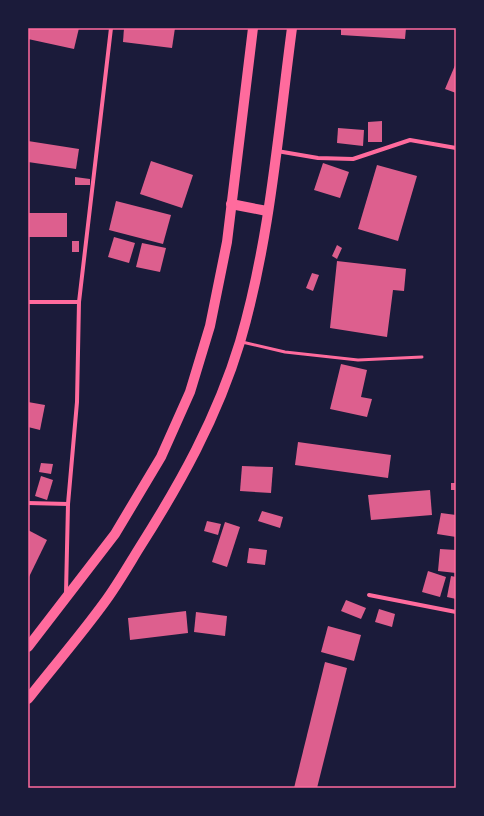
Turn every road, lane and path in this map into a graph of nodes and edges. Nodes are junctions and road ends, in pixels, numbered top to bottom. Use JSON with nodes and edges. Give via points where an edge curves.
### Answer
{"nodes":[{"id":1,"x":111,"y":28,"type":"edge"},
{"id":2,"x":253,"y":28,"type":"edge"},
{"id":3,"x":292,"y":28,"type":"edge"},
{"id":4,"x":456,"y":148,"type":"edge"},
{"id":5,"x":277,"y":151,"type":"junction"},
{"id":6,"x":231,"y":204,"type":"junction"},
{"id":7,"x":267,"y":211,"type":"junction"},
{"id":8,"x":28,"y":302,"type":"edge"},
{"id":9,"x":79,"y":302,"type":"junction"},
{"id":10,"x":240,"y":342,"type":"junction"},
{"id":11,"x":422,"y":357,"type":"dead end"},
{"id":12,"x":28,"y":503,"type":"edge"},
{"id":13,"x":68,"y":504,"type":"junction"},
{"id":14,"x":369,"y":595,"type":"dead end"},
{"id":15,"x":66,"y":596,"type":"junction"},
{"id":16,"x":456,"y":612,"type":"edge"},
{"id":17,"x":28,"y":648,"type":"edge"},
{"id":18,"x":28,"y":699,"type":"edge"}],
"edges":[{"from":1,"to":9,"type":"street"},
{"from":2,"to":6,"type":"main road"},
{"from":3,"to":5,"type":"main road"},
{"from":4,"to":5,"type":"street","via":[[410,140],[353,159],[318,158]]},
{"from":5,"to":7,"type":"main road"},
{"from":6,"to":7,"type":"main road"},
{"from":6,"to":15,"type":"main road","via":[[227,242],[210,326],[190,392],[161,457],[115,534]]},
{"from":7,"to":10,"type":"main road","via":[[258,270]]},
{"from":8,"to":9,"type":"street"},
{"from":9,"to":13,"type":"street","via":[[77,402]]},
{"from":10,"to":11,"type":"lane","via":[[285,352],[358,360]]},
{"from":10,"to":18,"type":"main road","via":[[203,440],[161,514],[105,602]]},
{"from":12,"to":13,"type":"street"},
{"from":13,"to":15,"type":"street"},
{"from":14,"to":16,"type":"street"},
{"from":15,"to":17,"type":"main road"}]}
